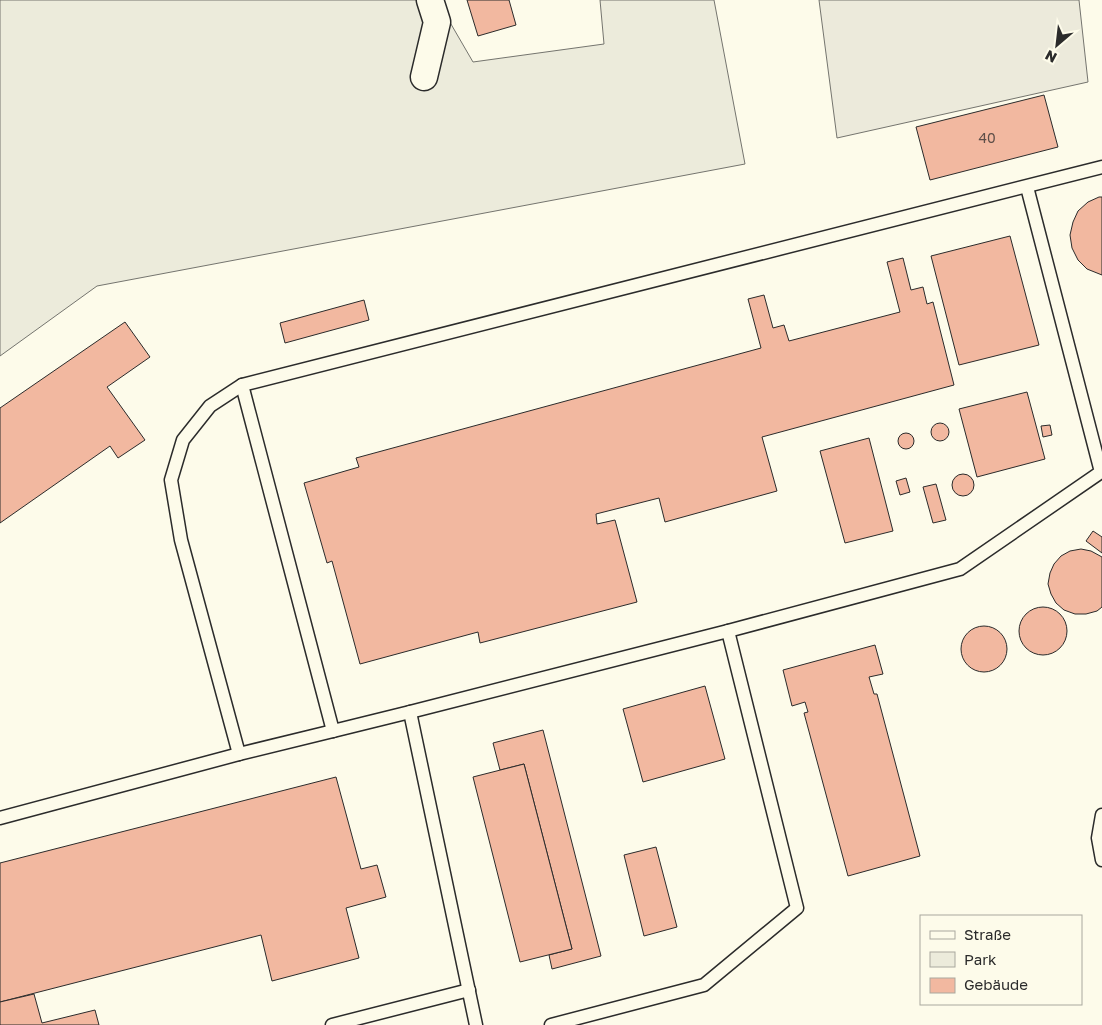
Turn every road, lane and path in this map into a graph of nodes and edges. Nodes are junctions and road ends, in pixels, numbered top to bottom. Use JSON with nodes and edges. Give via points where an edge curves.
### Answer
{"nodes":[{"id":1,"x":430,"y":0,"type":"edge"},
{"id":2,"x":424,"y":77,"type":"dead end"},
{"id":3,"x":1102,"y":167,"type":"edge"},
{"id":4,"x":1027,"y":186,"type":"junction"},
{"id":5,"x":242,"y":385,"type":"junction"},
{"id":6,"x":1102,"y":471,"type":"edge"},
{"id":7,"x":728,"y":631,"type":"junction"},
{"id":8,"x":410,"y":712,"type":"junction"},
{"id":9,"x":333,"y":731,"type":"junction"},
{"id":10,"x":239,"y":754,"type":"junction"},
{"id":11,"x":1102,"y":815,"type":"edge"},
{"id":12,"x":0,"y":818,"type":"edge"},
{"id":13,"x":1102,"y":860,"type":"edge"},
{"id":14,"x":469,"y":990,"type":"junction"},
{"id":15,"x":332,"y":1025,"type":"edge"},
{"id":16,"x":476,"y":1025,"type":"edge"},
{"id":17,"x":551,"y":1025,"type":"edge"}],
"edges":[{"from":1,"to":2,"type":"street","via":[[437,22]]},
{"from":3,"to":4,"type":"lane"},
{"from":4,"to":5,"type":"lane"},
{"from":4,"to":6,"type":"lane"},
{"from":5,"to":9,"type":"lane"},
{"from":5,"to":10,"type":"lane","via":[[210,406],[182,440],[171,480],[181,540]]},
{"from":6,"to":7,"type":"lane","via":[[960,569]]},
{"from":7,"to":8,"type":"lane"},
{"from":7,"to":17,"type":"lane","via":[[797,908],[704,985]]},
{"from":8,"to":9,"type":"lane"},
{"from":8,"to":14,"type":"lane"},
{"from":9,"to":10,"type":"lane"},
{"from":10,"to":12,"type":"lane"},
{"from":11,"to":13,"type":"lane","via":[[1098,838]]},
{"from":14,"to":15,"type":"lane"},
{"from":14,"to":16,"type":"lane"}]}
